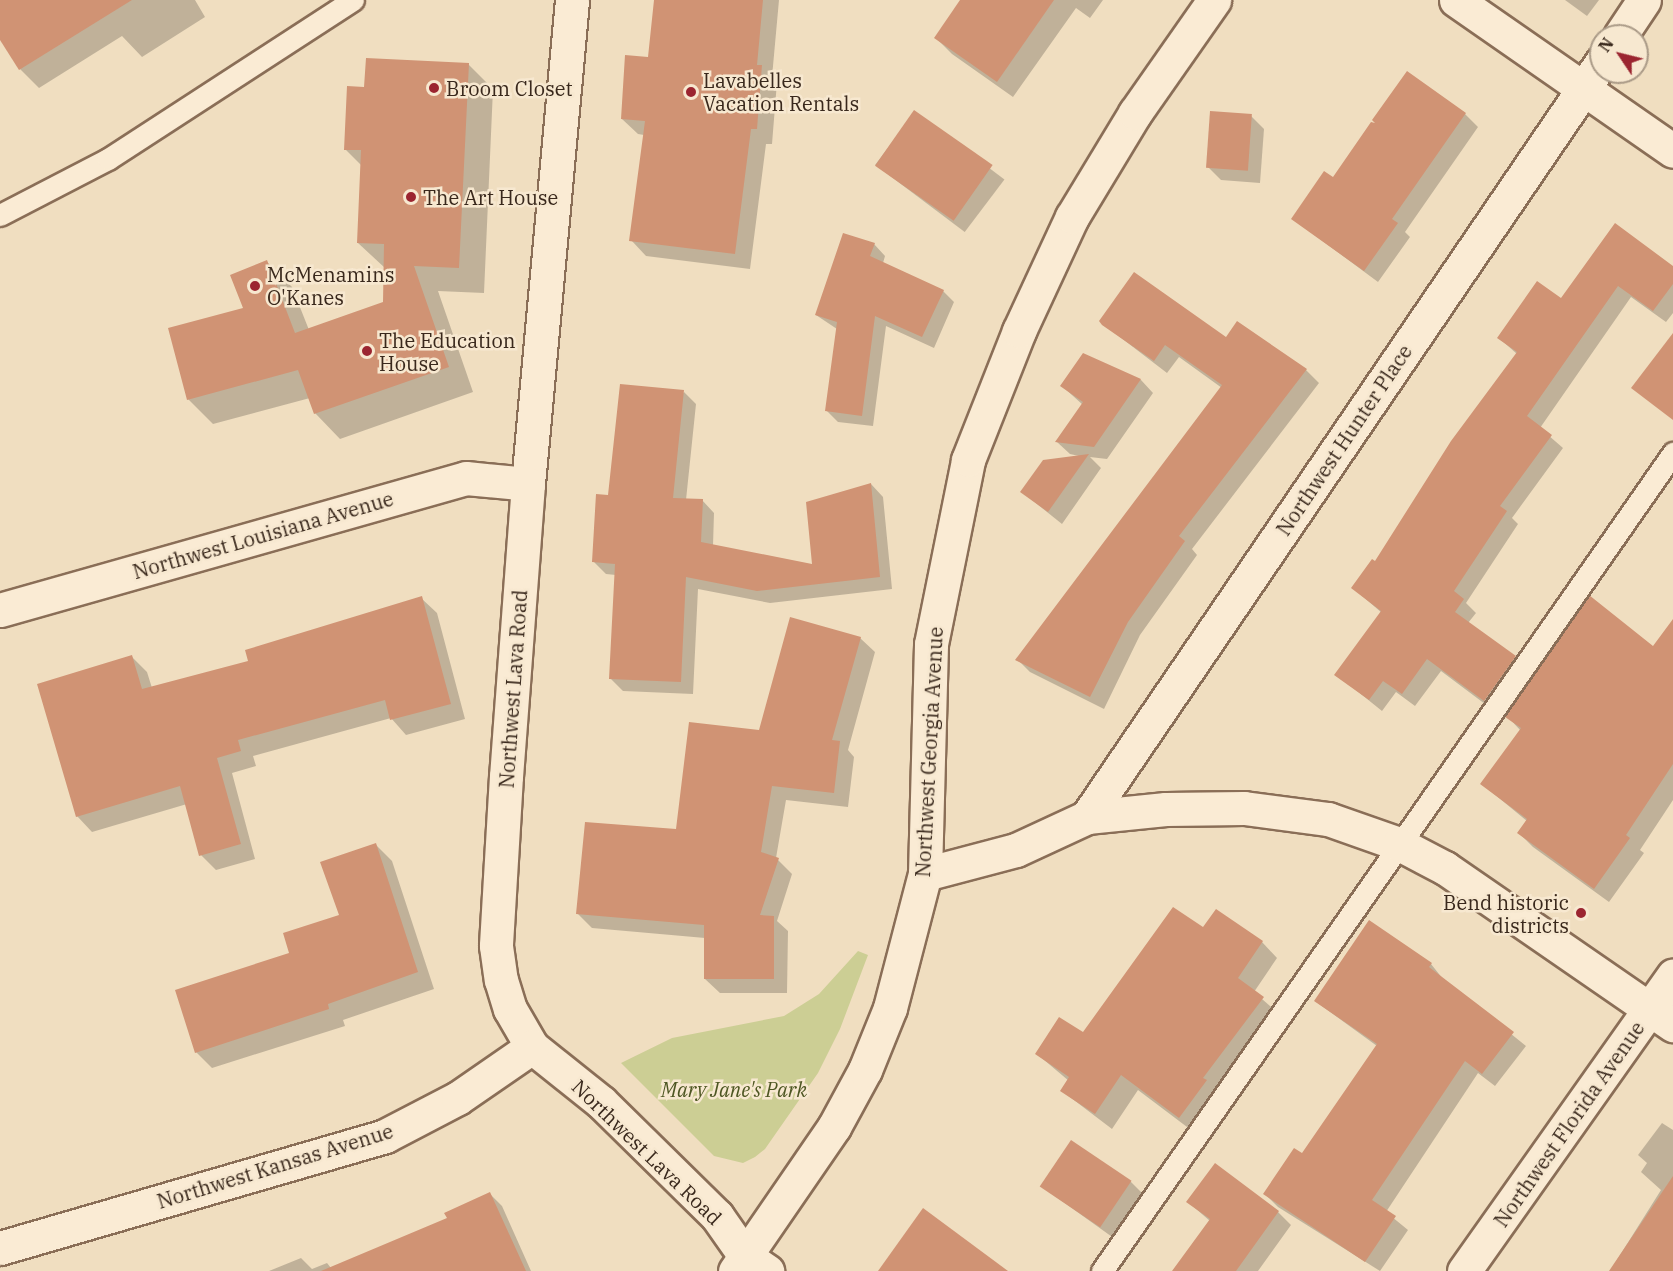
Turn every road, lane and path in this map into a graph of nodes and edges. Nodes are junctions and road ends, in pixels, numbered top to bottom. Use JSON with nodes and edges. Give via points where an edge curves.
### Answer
{"nodes":[{"id":1,"x":353,"y":0,"type":"edge"},
{"id":2,"x":572,"y":0,"type":"edge"},
{"id":3,"x":1214,"y":0,"type":"edge"},
{"id":4,"x":1456,"y":0,"type":"edge"},
{"id":5,"x":1644,"y":0,"type":"edge"},
{"id":6,"x":1628,"y":24,"type":"edge"},
{"id":7,"x":1589,"y":74,"type":"edge"},
{"id":8,"x":1589,"y":80,"type":"edge"},
{"id":9,"x":1601,"y":84,"type":"edge"},
{"id":10,"x":1673,"y":151,"type":"edge"},
{"id":11,"x":0,"y":215,"type":"edge"},
{"id":12,"x":1673,"y":453,"type":"edge"},
{"id":13,"x":528,"y":484,"type":"junction"},
{"id":14,"x":0,"y":610,"type":"edge"},
{"id":15,"x":1087,"y":817,"type":"junction"},
{"id":16,"x":1399,"y":844,"type":"junction"},
{"id":17,"x":925,"y":874,"type":"junction"},
{"id":18,"x":1673,"y":976,"type":"edge"},
{"id":19,"x":1662,"y":1017,"type":"edge"},
{"id":20,"x":532,"y":1047,"type":"junction"},
{"id":21,"x":12,"y":1255,"type":"edge"},
{"id":22,"x":749,"y":1266,"type":"edge"},
{"id":23,"x":1102,"y":1271,"type":"edge"},
{"id":24,"x":1464,"y":1271,"type":"edge"}],
"edges":[{"from":1,"to":11,"type":"lane","via":[[108,159]]},
{"from":2,"to":13,"type":"street","name":"Northwest Lava Road"},
{"from":3,"to":17,"type":"street","name":"Northwest Georgia Avenue","via":[[1135,113],[1071,218],[1019,331],[968,460],[931,644]]},
{"from":4,"to":7,"type":"street"},
{"from":5,"to":6,"type":"street"},
{"from":8,"to":15,"type":"street","name":"Northwest Hunter Place"},
{"from":9,"to":10,"type":"street"},
{"from":12,"to":16,"type":"lane"},
{"from":13,"to":14,"type":"street","name":"Northwest Louisiana Avenue","via":[[466,478]]},
{"from":13,"to":20,"type":"street","name":"Northwest Lava Road","via":[[496,946],[510,1010]]},
{"from":15,"to":16,"type":"street","via":[[1166,809],[1244,808],[1328,819]]},
{"from":15,"to":17,"type":"street","via":[[1016,850]]},
{"from":16,"to":19,"type":"street","via":[[1445,868]]},
{"from":16,"to":23,"type":"lane"},
{"from":17,"to":22,"type":"street","name":"Northwest Georgia Avenue","via":[[890,1008],[864,1070]]},
{"from":18,"to":19,"type":"street","name":"Northwest Florida Avenue"},
{"from":19,"to":24,"type":"street","name":"Northwest Florida Avenue"},
{"from":20,"to":21,"type":"street","name":"Northwest Kansas Avenue","via":[[458,1098],[385,1136]]},
{"from":20,"to":22,"type":"street","name":"Northwest Lava Road","via":[[616,1117],[717,1216]]}]}
